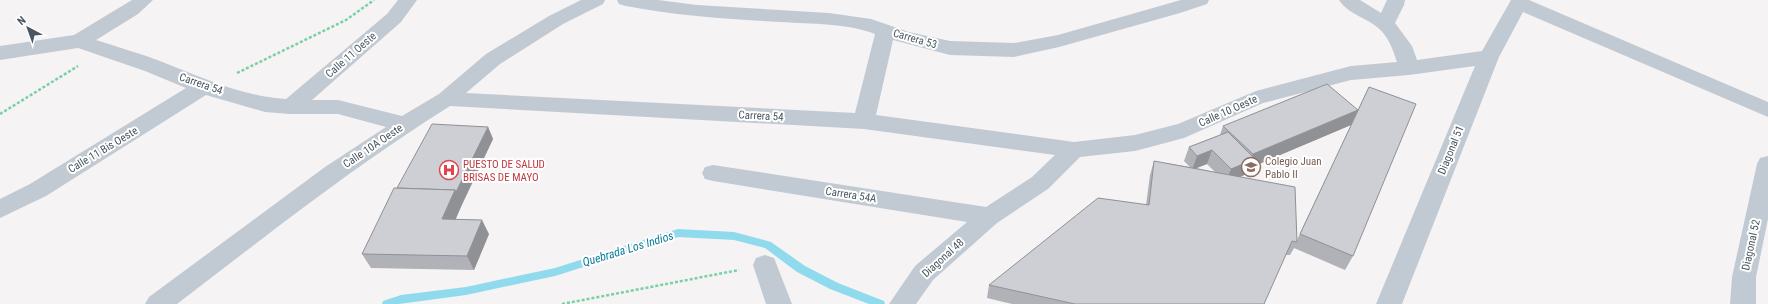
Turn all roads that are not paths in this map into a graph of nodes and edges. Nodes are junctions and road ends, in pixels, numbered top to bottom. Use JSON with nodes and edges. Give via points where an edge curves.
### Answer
{"nodes":[{"id":1,"x":144,"y":0,"type":"edge"},
{"id":2,"x":408,"y":0,"type":"edge"},
{"id":3,"x":596,"y":0,"type":"edge"},
{"id":4,"x":626,"y":0,"type":"edge"},
{"id":5,"x":1200,"y":0,"type":"edge"},
{"id":6,"x":1348,"y":0,"type":"edge"},
{"id":7,"x":1396,"y":0,"type":"edge"},
{"id":8,"x":1519,"y":1,"type":"edge"},
{"id":9,"x":1385,"y":23,"type":"junction"},
{"id":10,"x":886,"y":30,"type":"junction"},
{"id":11,"x":79,"y":41,"type":"junction"},
{"id":12,"x":0,"y":53,"type":"edge"},
{"id":13,"x":1489,"y":56,"type":"junction"},
{"id":14,"x":1409,"y":68,"type":"junction"},
{"id":15,"x":206,"y":88,"type":"junction"},
{"id":16,"x":446,"y":99,"type":"junction"},
{"id":17,"x":290,"y":107,"type":"junction"},
{"id":18,"x":1768,"y":110,"type":"edge"},
{"id":19,"x":864,"y":121,"type":"junction"},
{"id":20,"x":405,"y":124,"type":"junction"},
{"id":21,"x":1074,"y":150,"type":"junction"},
{"id":22,"x":1768,"y":164,"type":"edge"},
{"id":23,"x":713,"y":173,"type":"dead end"},
{"id":24,"x":0,"y":209,"type":"edge"},
{"id":25,"x":989,"y":217,"type":"junction"},
{"id":26,"x":765,"y":265,"type":"road end"},
{"id":27,"x":158,"y":304,"type":"edge"},
{"id":28,"x":778,"y":304,"type":"edge"},
{"id":29,"x":902,"y":304,"type":"edge"},
{"id":30,"x":1390,"y":304,"type":"edge"},
{"id":31,"x":1743,"y":304,"type":"edge"}],
"edges":[{"from":1,"to":11,"type":"street"},
{"from":2,"to":17,"type":"street","name":"Calle 11 Oeste","via":[[394,18]]},
{"from":3,"to":16,"type":"street","name":"Calle 10A Oeste","via":[[556,20],[493,59]]},
{"from":4,"to":10,"type":"street","name":"Carrera 53","via":[[697,11],[829,19]]},
{"from":5,"to":10,"type":"street","name":"Carrera 53","via":[[1059,41],[1014,50],[950,48]]},
{"from":6,"to":9,"type":"street"},
{"from":7,"to":9,"type":"street","via":[[1396,5]]},
{"from":8,"to":13,"type":"street","name":"Diagonal 51"},
{"from":8,"to":18,"type":"street"},
{"from":9,"to":14,"type":"street","via":[[1402,46]]},
{"from":10,"to":19,"type":"street"},
{"from":11,"to":12,"type":"street"},
{"from":11,"to":15,"type":"street","name":"Carrera 54"},
{"from":13,"to":14,"type":"street","name":"Calle 10 Oeste"},
{"from":13,"to":30,"type":"street","name":"Diagonal 51"},
{"from":14,"to":21,"type":"street","name":"Calle 10 Oeste","via":[[1351,73],[1256,98],[1184,130],[1135,143]]},
{"from":15,"to":17,"type":"street","name":"Carrera 54","via":[[265,104]]},
{"from":15,"to":24,"type":"street","name":"Calle 11 Bis Oeste","via":[[57,178]]},
{"from":16,"to":19,"type":"street","name":"Carrera 54"},
{"from":16,"to":20,"type":"street","name":"Calle 10A Oeste"},
{"from":17,"to":20,"type":"street","name":"Carrera 54","via":[[338,107]]},
{"from":19,"to":21,"type":"street","name":"Carrera 54"},
{"from":20,"to":27,"type":"street","name":"Calle 10A Oeste","via":[[333,173]]},
{"from":21,"to":25,"type":"street","via":[[1040,183]]},
{"from":22,"to":31,"type":"street","name":"Diagonal 52","via":[[1744,276]]},
{"from":23,"to":25,"type":"street","name":"Carrera 54A"},
{"from":25,"to":29,"type":"street","name":"Diagonal 48","via":[[924,273]]},
{"from":26,"to":28,"type":"street"}]}
